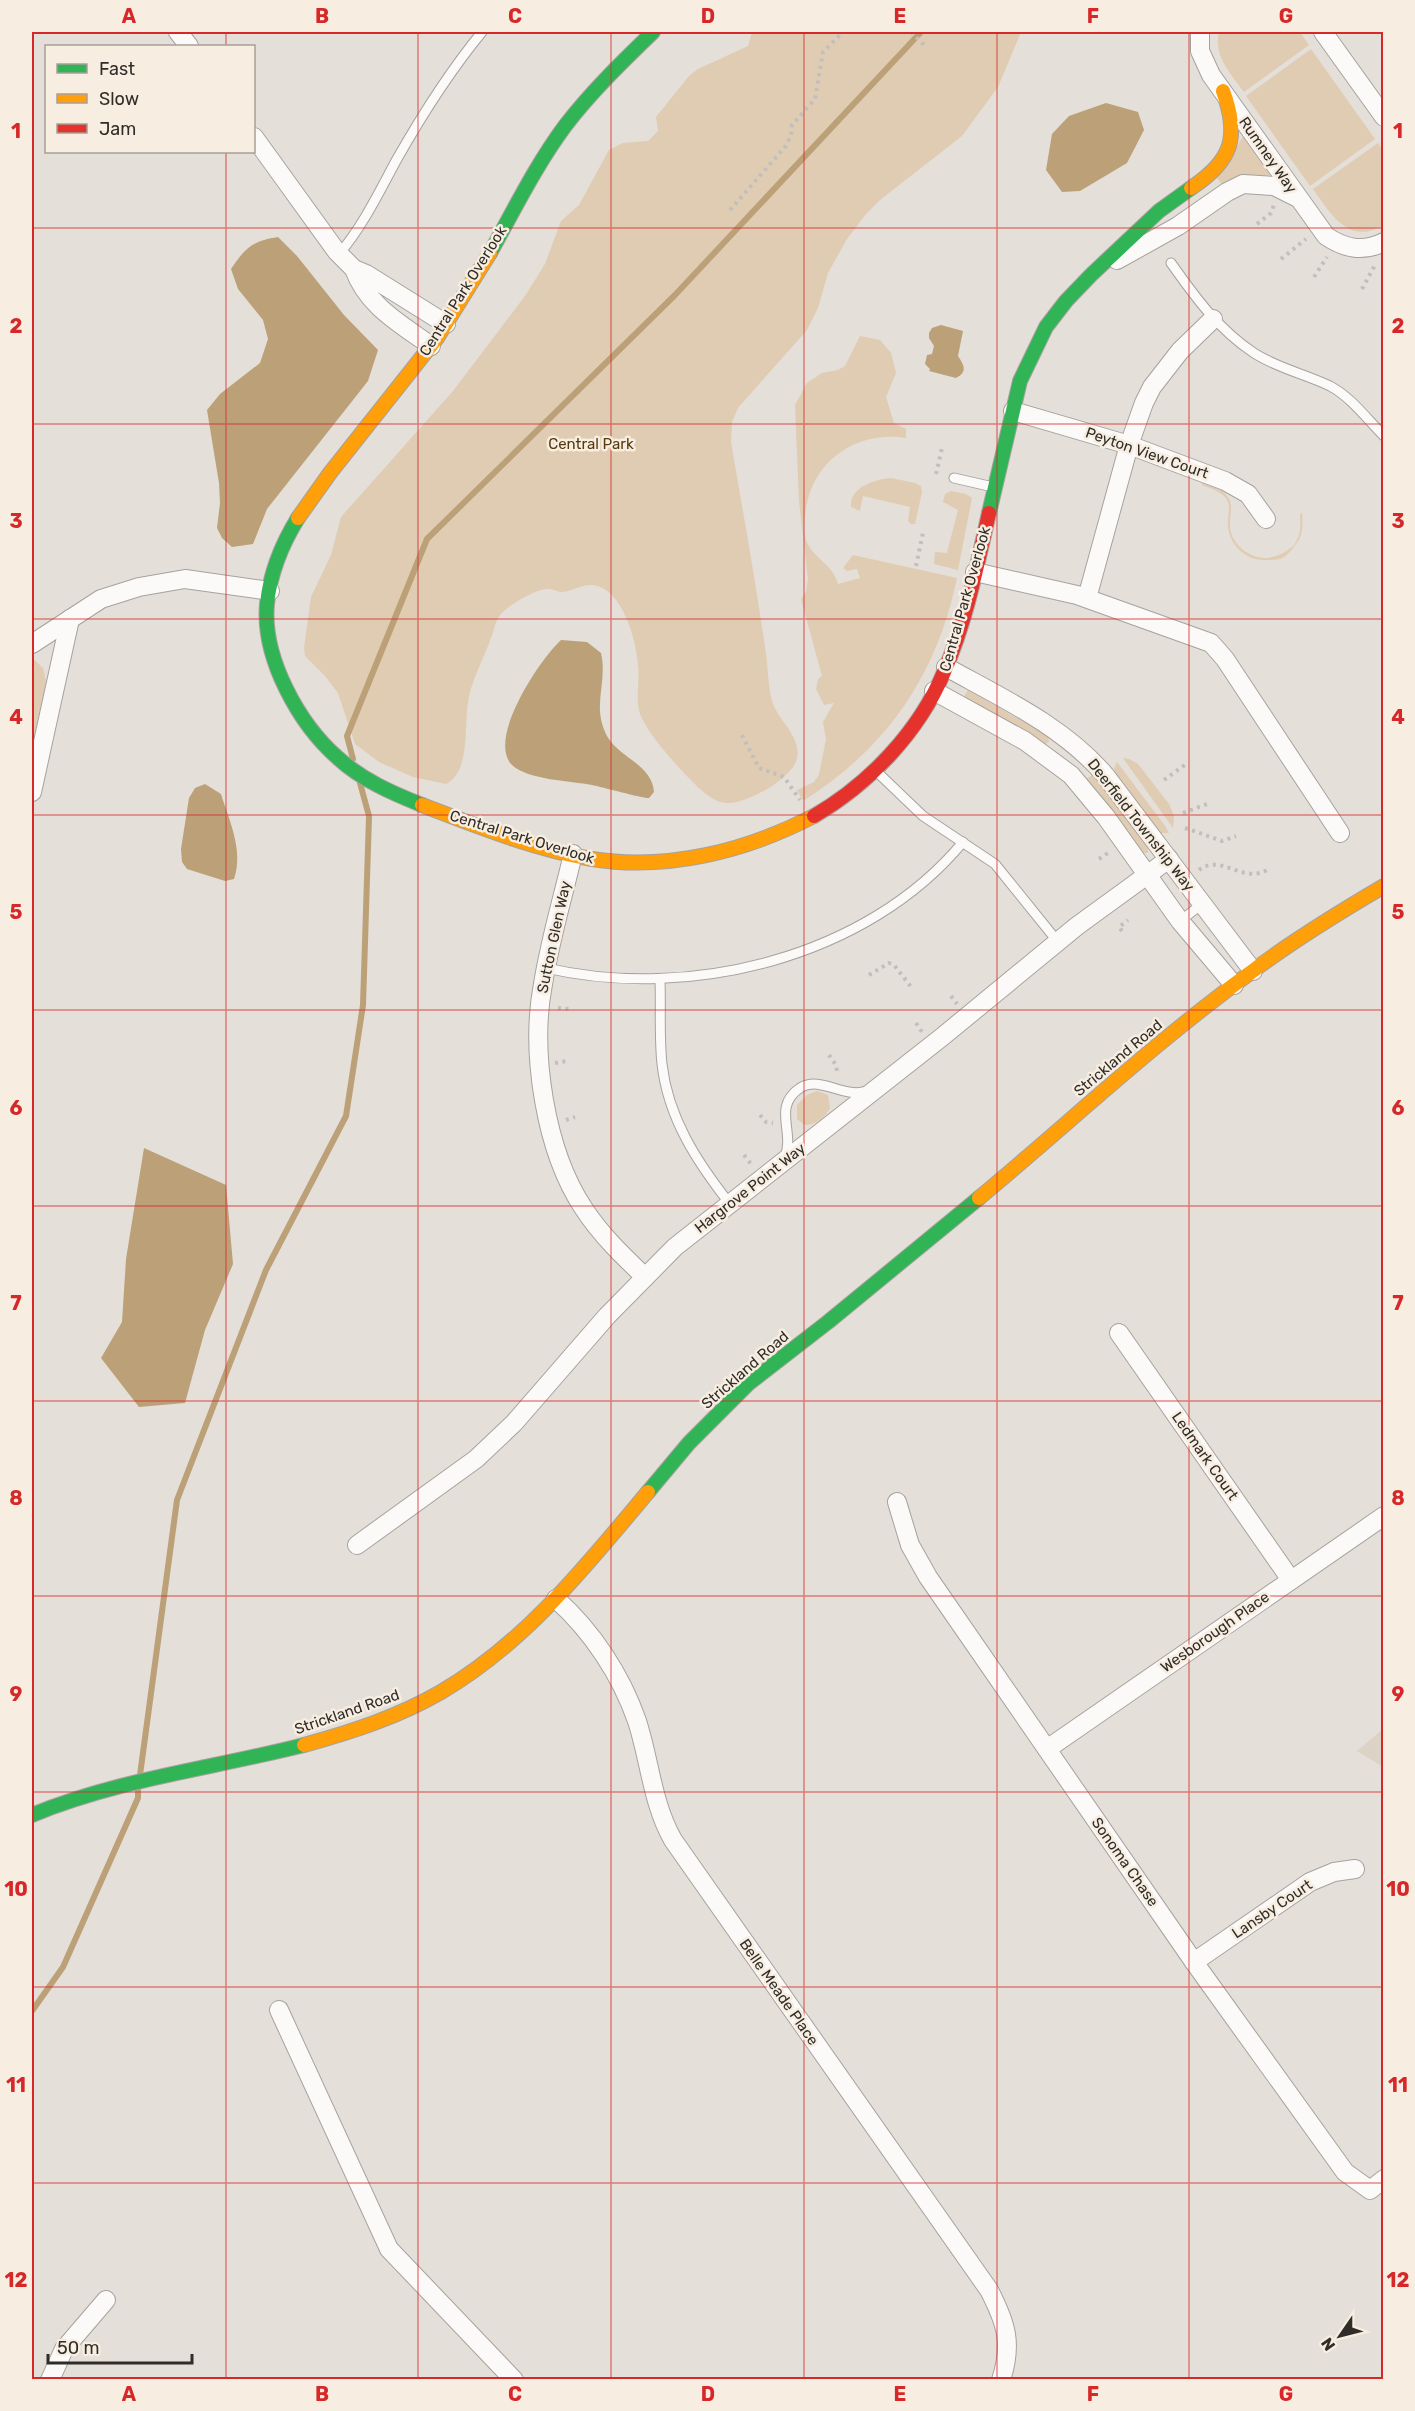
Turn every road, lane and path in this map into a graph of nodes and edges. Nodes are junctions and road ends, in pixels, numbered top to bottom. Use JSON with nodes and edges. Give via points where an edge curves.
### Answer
{"nodes":[{"id":1,"x":178,"y":32,"type":"edge"},
{"id":2,"x":482,"y":32,"type":"edge"},
{"id":3,"x":653,"y":32,"type":"edge"},
{"id":4,"x":843,"y":32,"type":"edge"},
{"id":5,"x":911,"y":32,"type":"edge"},
{"id":6,"x":1200,"y":32,"type":"edge"},
{"id":7,"x":1323,"y":32,"type":"edge"},
{"id":8,"x":188,"y":45,"type":"edge"},
{"id":9,"x":924,"y":45,"type":"dead end"},
{"id":10,"x":1223,"y":91,"type":"junction"},
{"id":11,"x":1376,"y":91,"type":"edge"},
{"id":12,"x":1383,"y":117,"type":"edge"},
{"id":13,"x":255,"y":137,"type":"edge"},
{"id":14,"x":1297,"y":198,"type":"junction"},
{"id":15,"x":1275,"y":201,"type":"dead end"},
{"id":16,"x":1191,"y":202,"type":"junction"},
{"id":17,"x":730,"y":210,"type":"dead end"},
{"id":18,"x":1257,"y":224,"type":"dead end"},
{"id":19,"x":1306,"y":239,"type":"dead end"},
{"id":20,"x":1377,"y":252,"type":"edge"},
{"id":21,"x":339,"y":254,"type":"junction"},
{"id":22,"x":1327,"y":256,"type":"dead end"},
{"id":23,"x":1281,"y":259,"type":"dead end"},
{"id":24,"x":1171,"y":263,"type":"dead end"},
{"id":25,"x":354,"y":270,"type":"junction"},
{"id":26,"x":1314,"y":277,"type":"dead end"},
{"id":27,"x":1087,"y":278,"type":"junction"},
{"id":28,"x":1362,"y":289,"type":"dead end"},
{"id":29,"x":1213,"y":319,"type":"junction"},
{"id":30,"x":446,"y":324,"type":"junction"},
{"id":31,"x":431,"y":346,"type":"junction"},
{"id":32,"x":1013,"y":411,"type":"junction"},
{"id":33,"x":1383,"y":436,"type":"edge"},
{"id":34,"x":1129,"y":445,"type":"junction"},
{"id":35,"x":942,"y":448,"type":"dead end"},
{"id":36,"x":936,"y":474,"type":"dead end"},
{"id":37,"x":954,"y":478,"type":"dead end"},
{"id":38,"x":996,"y":488,"type":"junction"},
{"id":39,"x":1266,"y":519,"type":"dead end"},
{"id":40,"x":923,"y":533,"type":"dead end"},
{"id":41,"x":916,"y":566,"type":"dead end"},
{"id":42,"x":975,"y":572,"type":"junction"},
{"id":43,"x":270,"y":591,"type":"junction"},
{"id":44,"x":1087,"y":598,"type":"junction"},
{"id":45,"x":70,"y":619,"type":"junction"},
{"id":46,"x":32,"y":644,"type":"edge"},
{"id":47,"x":946,"y":667,"type":"junction"},
{"id":48,"x":934,"y":691,"type":"junction"},
{"id":49,"x":742,"y":735,"type":"dead end"},
{"id":50,"x":1186,"y":764,"type":"dead end"},
{"id":51,"x":875,"y":769,"type":"junction"},
{"id":52,"x":1164,"y":780,"type":"dead end"},
{"id":53,"x":32,"y":792,"type":"edge"},
{"id":54,"x":802,"y":804,"type":"dead end"},
{"id":55,"x":1207,"y":804,"type":"dead end"},
{"id":56,"x":1183,"y":813,"type":"dead end"},
{"id":57,"x":1185,"y":828,"type":"dead end"},
{"id":58,"x":1340,"y":833,"type":"dead end"},
{"id":59,"x":1236,"y":836,"type":"dead end"},
{"id":60,"x":963,"y":842,"type":"junction"},
{"id":61,"x":1114,"y":848,"type":"dead end"},
{"id":62,"x":573,"y":854,"type":"junction"},
{"id":63,"x":1168,"y":859,"type":"junction"},
{"id":64,"x":1100,"y":860,"type":"dead end"},
{"id":65,"x":1199,"y":870,"type":"dead end"},
{"id":66,"x":1267,"y":870,"type":"dead end"},
{"id":67,"x":1147,"y":874,"type":"junction"},
{"id":68,"x":1383,"y":886,"type":"edge"},
{"id":69,"x":1202,"y":904,"type":"junction"},
{"id":70,"x":1128,"y":920,"type":"dead end"},
{"id":71,"x":1180,"y":921,"type":"junction"},
{"id":72,"x":1122,"y":931,"type":"dead end"},
{"id":73,"x":1058,"y":942,"type":"junction"},
{"id":74,"x":546,"y":968,"type":"junction"},
{"id":75,"x":1253,"y":971,"type":"junction"},
{"id":76,"x":869,"y":975,"type":"dead end"},
{"id":77,"x":660,"y":980,"type":"junction"},
{"id":78,"x":1234,"y":986,"type":"junction"},
{"id":79,"x":912,"y":988,"type":"dead end"},
{"id":80,"x":554,"y":1008,"type":"dead end"},
{"id":81,"x":569,"y":1010,"type":"dead end"},
{"id":82,"x":915,"y":1023,"type":"dead end"},
{"id":83,"x":922,"y":1032,"type":"dead end"},
{"id":84,"x":829,"y":1055,"type":"dead end"},
{"id":85,"x":566,"y":1061,"type":"dead end"},
{"id":86,"x":554,"y":1063,"type":"dead end"},
{"id":87,"x":837,"y":1071,"type":"dead end"},
{"id":88,"x":881,"y":1085,"type":"junction"},
{"id":89,"x":760,"y":1115,"type":"dead end"},
{"id":90,"x":575,"y":1117,"type":"dead end"},
{"id":91,"x":566,"y":1120,"type":"dead end"},
{"id":92,"x":773,"y":1123,"type":"dead end"},
{"id":93,"x":744,"y":1155,"type":"dead end"},
{"id":94,"x":778,"y":1166,"type":"junction"},
{"id":95,"x":753,"y":1167,"type":"dead end"},
{"id":96,"x":730,"y":1204,"type":"junction"},
{"id":97,"x":645,"y":1277,"type":"junction"},
{"id":98,"x":1119,"y":1333,"type":"dead end"},
{"id":99,"x":897,"y":1502,"type":"dead end"},
{"id":100,"x":1383,"y":1516,"type":"edge"},
{"id":101,"x":357,"y":1545,"type":"dead end"},
{"id":102,"x":1291,"y":1580,"type":"junction"},
{"id":103,"x":556,"y":1599,"type":"junction"},
{"id":104,"x":1047,"y":1749,"type":"junction"},
{"id":105,"x":32,"y":1815,"type":"edge"},
{"id":106,"x":1355,"y":1869,"type":"dead end"},
{"id":107,"x":1194,"y":1962,"type":"junction"},
{"id":108,"x":279,"y":2010,"type":"dead end"},
{"id":109,"x":1383,"y":2179,"type":"edge"},
{"id":110,"x":106,"y":2300,"type":"dead end"},
{"id":111,"x":50,"y":2379,"type":"edge"},
{"id":112,"x":514,"y":2379,"type":"edge"},
{"id":113,"x":1001,"y":2379,"type":"edge"}],
"edges":[{"from":1,"to":8,"type":"street"},
{"from":2,"to":21,"type":"lane","via":[[416,127],[363,221]]},
{"from":3,"to":30,"type":"street","name":"Central Park Overlook","via":[[558,136]]},
{"from":4,"to":17,"type":"path","via":[[823,52],[815,99],[792,125],[785,147]]},
{"from":5,"to":9,"type":"path"},
{"from":6,"to":10,"type":"street","name":"Rumney Way","via":[[1198,40],[1204,62]]},
{"from":7,"to":11,"type":"street"},
{"from":10,"to":14,"type":"street","name":"Rumney Way"},
{"from":10,"to":16,"type":"street","name":"Central Park Overlook","via":[[1231,118],[1228,153]]},
{"from":11,"to":12,"type":"street"},
{"from":13,"to":21,"type":"street"},
{"from":14,"to":16,"type":"street","name":"Central Park Overlook","via":[[1274,186],[1243,184]]},
{"from":14,"to":20,"type":"street","name":"Rumney Way","via":[[1326,236],[1341,246]]},
{"from":15,"to":18,"type":"path","via":[[1271,213]]},
{"from":16,"to":27,"type":"street","name":"Central Park Overlook"},
{"from":16,"to":27,"type":"street","name":"Central Park Overlook","via":[[1156,214]]},
{"from":19,"to":23,"type":"path"},
{"from":20,"to":28,"type":"path"},
{"from":21,"to":25,"type":"street"},
{"from":22,"to":26,"type":"path"},
{"from":24,"to":29,"type":"lane"},
{"from":25,"to":30,"type":"street"},
{"from":25,"to":31,"type":"street","via":[[369,298]]},
{"from":27,"to":32,"type":"street","name":"Central Park Overlook","via":[[1049,321],[1020,381]]},
{"from":29,"to":33,"type":"lane","via":[[1261,357],[1339,393]]},
{"from":29,"to":34,"type":"street","via":[[1180,351],[1152,387]]},
{"from":30,"to":31,"type":"street","name":"Central Park Overlook"},
{"from":31,"to":43,"type":"street","name":"Central Park Overlook","via":[[300,511],[280,552]]},
{"from":32,"to":34,"type":"street","name":"Peyton View Court"},
{"from":32,"to":38,"type":"street","name":"Central Park Overlook"},
{"from":34,"to":39,"type":"street","name":"Peyton View Court","via":[[1238,487]]},
{"from":34,"to":44,"type":"street"},
{"from":35,"to":36,"type":"path"},
{"from":37,"to":38,"type":"lane"},
{"from":38,"to":42,"type":"street","name":"Central Park Overlook"},
{"from":40,"to":41,"type":"path"},
{"from":42,"to":44,"type":"street"},
{"from":42,"to":47,"type":"street","name":"Central Park Overlook"},
{"from":43,"to":45,"type":"street","via":[[185,579],[139,586],[101,599]]},
{"from":43,"to":62,"type":"street","name":"Central Park Overlook","via":[[269,635],[279,670],[302,721],[330,752],[364,779],[403,798],[520,840]]},
{"from":44,"to":58,"type":"street","via":[[1204,639],[1217,649]]},
{"from":45,"to":46,"type":"street"},
{"from":45,"to":53,"type":"street"},
{"from":47,"to":48,"type":"street","name":"Central Park Overlook"},
{"from":47,"to":63,"type":"street","name":"Deerfield Township Way","via":[[1076,745],[1105,775]]},
{"from":48,"to":51,"type":"street","name":"Central Park Overlook","via":[[917,721]]},
{"from":48,"to":67,"type":"street","name":"Deerfield Township Way","via":[[1017,736],[1071,775]]},
{"from":49,"to":54,"type":"path","via":[[759,768],[784,777]]},
{"from":50,"to":52,"type":"path"},
{"from":51,"to":60,"type":"lane","via":[[923,816]]},
{"from":51,"to":62,"type":"street","name":"Central Park Overlook","via":[[812,816],[767,838],[724,852],[684,860],[630,862]]},
{"from":55,"to":56,"type":"path"},
{"from":57,"to":59,"type":"path","via":[[1222,841]]},
{"from":60,"to":73,"type":"lane","via":[[995,864]]},
{"from":60,"to":77,"type":"lane","via":[[939,869],[909,893],[840,935],[752,966]]},
{"from":61,"to":64,"type":"path"},
{"from":62,"to":74,"type":"street","name":"Sutton Glen Way"},
{"from":63,"to":67,"type":"street","name":"Hargrove Point Way"},
{"from":63,"to":69,"type":"street","name":"Deerfield Township Way"},
{"from":65,"to":66,"type":"path","via":[[1212,864],[1246,875]]},
{"from":67,"to":71,"type":"street","name":"Deerfield Township Way"},
{"from":67,"to":73,"type":"street","name":"Hargrove Point Way"},
{"from":68,"to":75,"type":"street","name":"Strickland Road"},
{"from":69,"to":71,"type":"lane"},
{"from":69,"to":75,"type":"street","name":"Deerfield Township Way"},
{"from":70,"to":72,"type":"path","via":[[1119,927]]},
{"from":71,"to":78,"type":"street","name":"Deerfield Township Way"},
{"from":73,"to":88,"type":"street","name":"Hargrove Point Way"},
{"from":74,"to":77,"type":"lane","via":[[606,979]]},
{"from":74,"to":97,"type":"street","name":"Sutton Glen Way","via":[[539,1045],[549,1122],[562,1167],[593,1222]]},
{"from":75,"to":78,"type":"street","name":"Strickland Road"},
{"from":76,"to":79,"type":"path","via":[[889,963]]},
{"from":77,"to":96,"type":"lane","via":[[662,1061],[668,1098],[695,1158]]},
{"from":78,"to":103,"type":"street","name":"Strickland Road","via":[[726,1404]]},
{"from":80,"to":81,"type":"path"},
{"from":82,"to":83,"type":"path"},
{"from":84,"to":87,"type":"path"},
{"from":85,"to":86,"type":"path"},
{"from":88,"to":94,"type":"street","name":"Hargrove Point Way"},
{"from":88,"to":94,"type":"lane","via":[[857,1094],[821,1084],[801,1088],[785,1106],[788,1147]]},
{"from":89,"to":92,"type":"path"},
{"from":90,"to":91,"type":"path"},
{"from":93,"to":95,"type":"path"},
{"from":94,"to":96,"type":"street","name":"Hargrove Point Way"},
{"from":96,"to":97,"type":"street","name":"Hargrove Point Way","via":[[675,1247]]},
{"from":97,"to":101,"type":"street","name":"Hargrove Point Way","via":[[549,1385],[476,1459]]},
{"from":98,"to":102,"type":"street","name":"Ledmark Court"},
{"from":99,"to":104,"type":"street","name":"Sonoma Chase","via":[[902,1526],[918,1561]]},
{"from":100,"to":102,"type":"street","name":"Wesborough Place"},
{"from":102,"to":104,"type":"street","name":"Wesborough Place"},
{"from":103,"to":105,"type":"street","name":"Strickland Road","via":[[484,1664],[442,1692],[394,1715],[292,1748],[79,1797]]},
{"from":103,"to":113,"type":"street","name":"Belle Meade Place","via":[[591,1635],[624,1691],[637,1723],[658,1811],[673,1840],[988,2290],[1008,2339]]},
{"from":104,"to":107,"type":"street","name":"Sonoma Chase"},
{"from":106,"to":107,"type":"street","name":"Lansby Court","via":[[1310,1882]]},
{"from":107,"to":109,"type":"street","name":"Sonoma Chase","via":[[1345,2172],[1370,2190]]},
{"from":108,"to":112,"type":"street","via":[[389,2249]]},
{"from":110,"to":111,"type":"street","via":[[64,2349]]}]}
